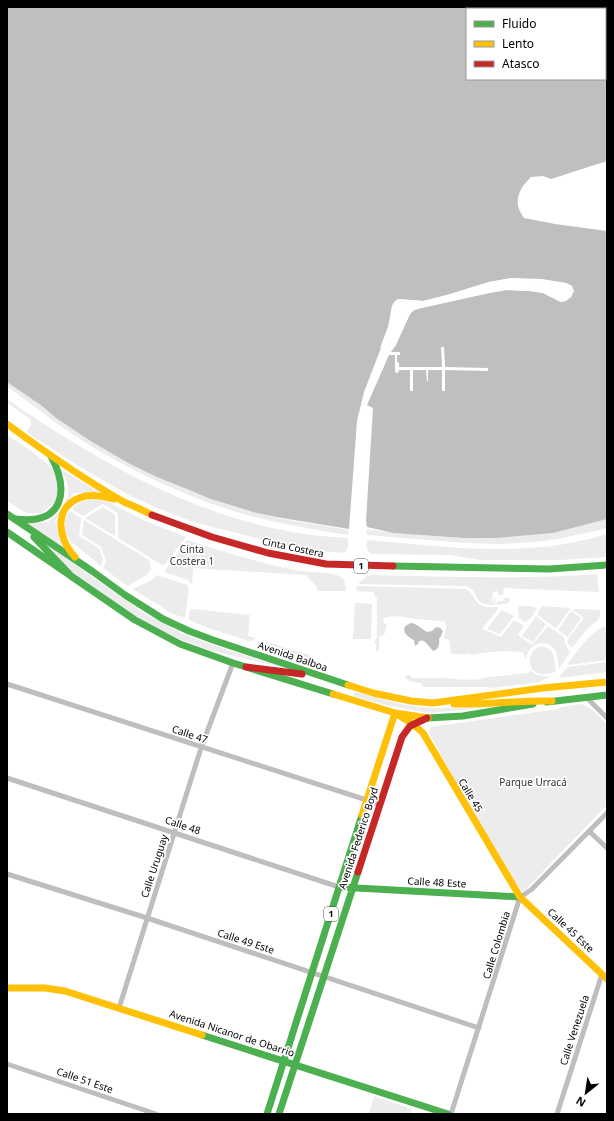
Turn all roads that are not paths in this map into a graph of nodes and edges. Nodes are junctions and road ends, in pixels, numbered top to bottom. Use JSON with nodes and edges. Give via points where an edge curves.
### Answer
{"nodes":[{"id":1,"x":7,"y":424,"type":"edge"},
{"id":2,"x":51,"y":456,"type":"junction"},
{"id":3,"x":125,"y":502,"type":"junction"},
{"id":4,"x":7,"y":514,"type":"edge"},
{"id":5,"x":14,"y":519,"type":"junction"},
{"id":6,"x":24,"y":526,"type":"junction"},
{"id":7,"x":7,"y":532,"type":"edge"},
{"id":8,"x":607,"y":565,"type":"edge"},
{"id":9,"x":589,"y":567,"type":"junction"},
{"id":10,"x":607,"y":570,"type":"edge"},
{"id":11,"x":92,"y":571,"type":"junction"},
{"id":12,"x":72,"y":577,"type":"junction"},
{"id":13,"x":234,"y":663,"type":"junction"},
{"id":14,"x":246,"y":667,"type":"junction"},
{"id":15,"x":318,"y":676,"type":"junction"},
{"id":16,"x":607,"y":676,"type":"edge"},
{"id":17,"x":607,"y":682,"type":"edge"},
{"id":18,"x":7,"y":684,"type":"edge"},
{"id":19,"x":572,"y":686,"type":"junction"},
{"id":20,"x":607,"y":695,"type":"edge"},
{"id":21,"x":586,"y":698,"type":"junction"},
{"id":22,"x":552,"y":701,"type":"junction"},
{"id":23,"x":433,"y":703,"type":"junction"},
{"id":24,"x":395,"y":713,"type":"junction"},
{"id":25,"x":428,"y":718,"type":"junction"},
{"id":26,"x":607,"y":718,"type":"edge"},
{"id":27,"x":413,"y":724,"type":"junction"},
{"id":28,"x":201,"y":748,"type":"junction"},
{"id":29,"x":7,"y":778,"type":"edge"},
{"id":30,"x":367,"y":800,"type":"junction"},
{"id":31,"x":379,"y":804,"type":"junction"},
{"id":32,"x":607,"y":813,"type":"edge"},
{"id":33,"x":589,"y":831,"type":"junction"},
{"id":34,"x":174,"y":833,"type":"junction"},
{"id":35,"x":607,"y":848,"type":"edge"},
{"id":36,"x":7,"y":874,"type":"edge"},
{"id":37,"x":339,"y":887,"type":"junction"},
{"id":38,"x":352,"y":888,"type":"junction"},
{"id":39,"x":520,"y":897,"type":"junction"},
{"id":40,"x":147,"y":918,"type":"junction"},
{"id":41,"x":313,"y":973,"type":"junction"},
{"id":42,"x":604,"y":976,"type":"edge"},
{"id":43,"x":324,"y":977,"type":"junction"},
{"id":44,"x":7,"y":988,"type":"edge"},
{"id":45,"x":119,"y":1008,"type":"junction"},
{"id":46,"x":479,"y":1028,"type":"junction"},
{"id":47,"x":285,"y":1060,"type":"junction"},
{"id":48,"x":7,"y":1064,"type":"edge"},
{"id":49,"x":295,"y":1064,"type":"junction"},
{"id":50,"x":156,"y":1114,"type":"edge"},
{"id":51,"x":267,"y":1114,"type":"edge"},
{"id":52,"x":279,"y":1114,"type":"edge"},
{"id":53,"x":450,"y":1114,"type":"edge"},
{"id":54,"x":557,"y":1114,"type":"edge"}],
"edges":[{"from":1,"to":2,"type":"main road","name":"Cinta Costera","number":"1"},
{"from":2,"to":3,"type":"main road","name":"Cinta Costera","number":"1"},
{"from":2,"to":5,"type":"main road","via":[[61,484],[62,493],[58,503],[42,518]]},
{"from":3,"to":9,"type":"main road","name":"Cinta Costera","number":"1","via":[[212,537],[268,553],[326,564],[508,569]]},
{"from":3,"to":11,"type":"main road","via":[[98,495],[86,496],[73,501],[62,515],[61,529],[64,541],[77,559]]},
{"from":4,"to":5,"type":"main road","name":"Avenida Balboa"},
{"from":5,"to":6,"type":"main road","name":"Avenida Balboa"},
{"from":6,"to":11,"type":"main road","name":"Avenida Balboa"},
{"from":6,"to":12,"type":"main road"},
{"from":7,"to":12,"type":"main road"},
{"from":8,"to":9,"type":"main road","name":"Cinta Costera","number":"1"},
{"from":9,"to":10,"type":"main road"},
{"from":11,"to":15,"type":"main road","name":"Avenida Balboa","via":[[124,595],[189,631]]},
{"from":12,"to":13,"type":"main road","via":[[156,632],[180,644]]},
{"from":13,"to":14,"type":"main road"},
{"from":13,"to":28,"type":"street","name":"Calle Uruguay"},
{"from":14,"to":15,"type":"main road"},
{"from":14,"to":24,"type":"main road"},
{"from":15,"to":23,"type":"main road","name":"Avenida Balboa","via":[[390,697]]},
{"from":16,"to":19,"type":"main road"},
{"from":17,"to":19,"type":"main road","name":"Avenida Balboa"},
{"from":18,"to":28,"type":"street","name":"Calle 47"},
{"from":19,"to":23,"type":"main road","name":"Avenida Balboa"},
{"from":20,"to":21,"type":"main road"},
{"from":21,"to":22,"type":"main road"},
{"from":21,"to":26,"type":"street"},
{"from":22,"to":23,"type":"main road","via":[[469,705]]},
{"from":22,"to":25,"type":"main road","via":[[463,716]]},
{"from":24,"to":25,"type":"main road"},
{"from":24,"to":27,"type":"main road","name":"Calle 45"},
{"from":24,"to":30,"type":"main road","name":"Avenida Federico Boyd","number":"1"},
{"from":25,"to":27,"type":"main road"},
{"from":27,"to":31,"type":"main road","name":"Avenida Federico Boyd","number":"1","via":[[403,734]]},
{"from":27,"to":39,"type":"main road","name":"Calle 45","via":[[423,734]]},
{"from":28,"to":30,"type":"street","name":"Calle 47"},
{"from":28,"to":34,"type":"street","name":"Calle Uruguay"},
{"from":29,"to":34,"type":"street","name":"Calle 48"},
{"from":30,"to":31,"type":"street","name":"Calle 47"},
{"from":30,"to":37,"type":"main road","name":"Avenida Federico Boyd","number":"1"},
{"from":31,"to":38,"type":"main road","name":"Avenida Federico Boyd","number":"1"},
{"from":32,"to":33,"type":"street"},
{"from":33,"to":35,"type":"street"},
{"from":33,"to":39,"type":"street","via":[[531,890]]},
{"from":34,"to":37,"type":"street","name":"Calle 48"},
{"from":34,"to":40,"type":"street","name":"Calle Uruguay"},
{"from":36,"to":40,"type":"street","name":"Calle 49 Este"},
{"from":37,"to":38,"type":"main road","name":"Calle 48"},
{"from":37,"to":41,"type":"main road","name":"Avenida Federico Boyd","number":"1"},
{"from":38,"to":39,"type":"main road","name":"Calle 48 Este"},
{"from":38,"to":43,"type":"main road","name":"Avenida Federico Boyd","number":"1"},
{"from":39,"to":42,"type":"main road","name":"Calle 45 Este"},
{"from":39,"to":46,"type":"street","name":"Calle Colombia"},
{"from":40,"to":41,"type":"street","name":"Calle 49 Este"},
{"from":40,"to":45,"type":"street","name":"Calle Uruguay"},
{"from":41,"to":43,"type":"street","name":"Calle 49 Este"},
{"from":41,"to":47,"type":"main road","name":"Avenida Federico Boyd","number":"1"},
{"from":42,"to":54,"type":"street","name":"Calle Venezuela"},
{"from":43,"to":46,"type":"street","name":"Calle 49 Este"},
{"from":43,"to":49,"type":"main road","name":"Avenida Federico Boyd","number":"1"},
{"from":44,"to":45,"type":"main road","name":"Avenida Nicanor de Obarrio","via":[[65,991]]},
{"from":45,"to":47,"type":"main road","name":"Avenida Nicanor de Obarrio"},
{"from":46,"to":53,"type":"street","name":"Calle Colombia"},
{"from":47,"to":49,"type":"main road","name":"Avenida Nicanor de Obarrio"},
{"from":47,"to":51,"type":"main road","name":"Avenida Federico Boyd","number":"1"},
{"from":48,"to":50,"type":"street","name":"Calle 51 Este"},
{"from":49,"to":52,"type":"main road","name":"Avenida Federico Boyd","number":"1"},
{"from":49,"to":53,"type":"main road","name":"Avenida Nicanor de Obarrio"}]}
